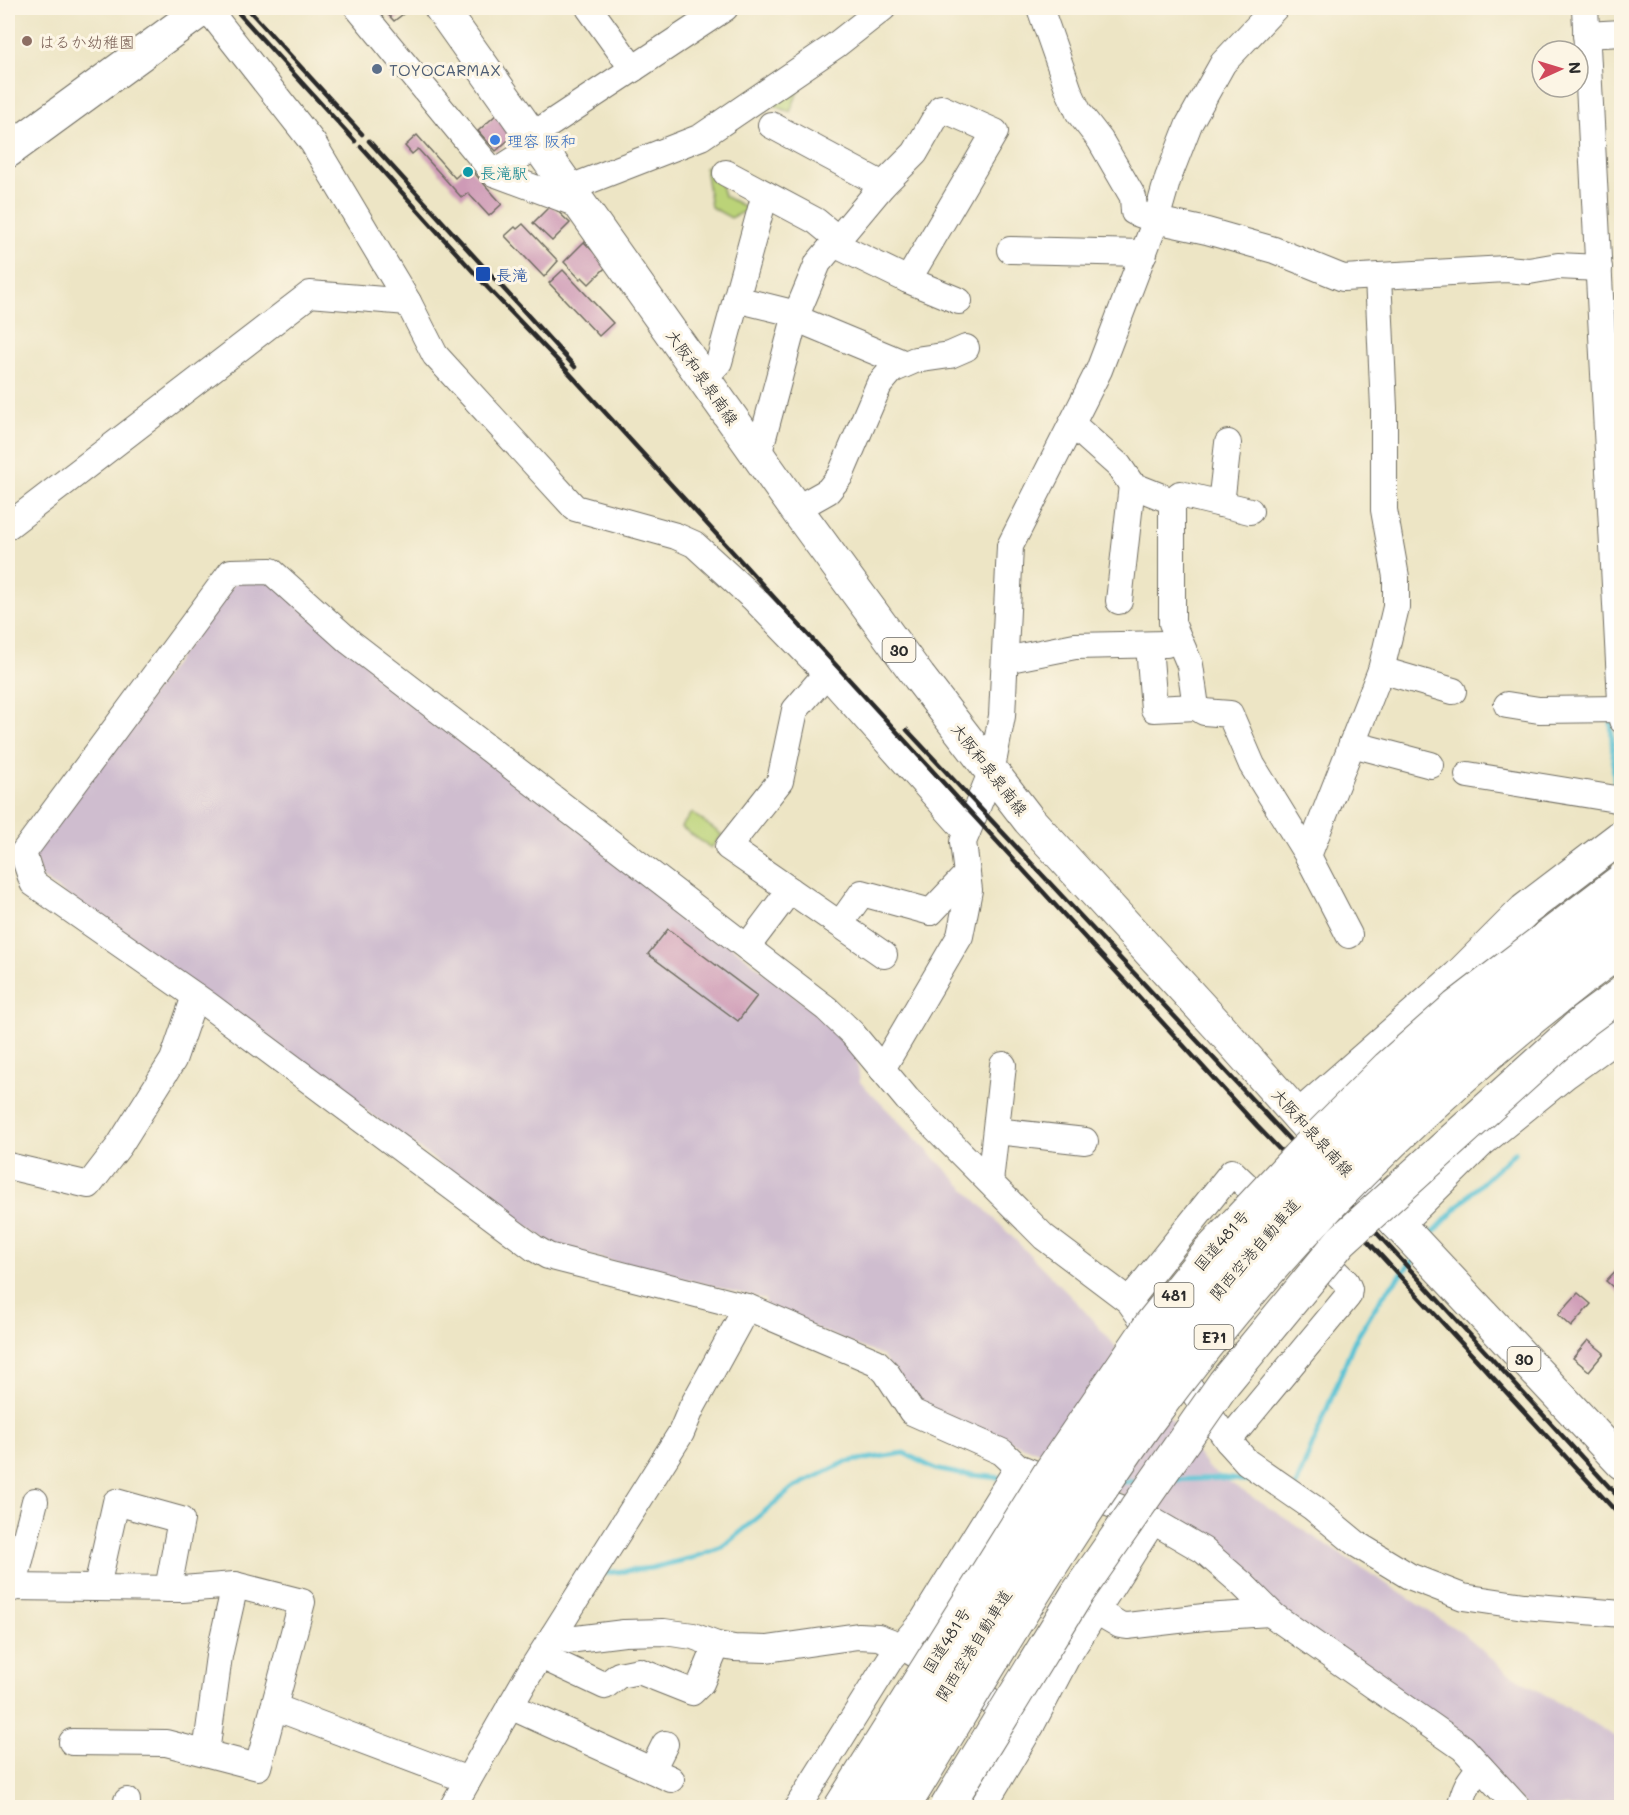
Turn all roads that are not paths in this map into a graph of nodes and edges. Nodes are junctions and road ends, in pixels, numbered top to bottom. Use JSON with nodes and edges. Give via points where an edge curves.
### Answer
{"nodes":[{"id":1,"x":206,"y":8,"type":"edge"},
{"id":2,"x":358,"y":8,"type":"edge"},
{"id":3,"x":441,"y":8,"type":"edge"},
{"id":4,"x":589,"y":8,"type":"edge"},
{"id":5,"x":726,"y":8,"type":"edge"},
{"id":6,"x":883,"y":8,"type":"edge"},
{"id":7,"x":1040,"y":8,"type":"edge"},
{"id":8,"x":1275,"y":8,"type":"edge"},
{"id":9,"x":1585,"y":8,"type":"edge"},
{"id":10,"x":1622,"y":33,"type":"edge"},
{"id":11,"x":1586,"y":35,"type":"junction"},
{"id":12,"x":633,"y":69,"type":"junction"},
{"id":13,"x":771,"y":126,"type":"dead end"},
{"id":14,"x":536,"y":139,"type":"junction"},
{"id":15,"x":8,"y":151,"type":"edge"},
{"id":16,"x":494,"y":173,"type":"junction"},
{"id":17,"x":726,"y":173,"type":"dead end"},
{"id":18,"x":883,"y":185,"type":"junction"},
{"id":19,"x":765,"y":194,"type":"junction"},
{"id":20,"x":576,"y":197,"type":"junction"},
{"id":21,"x":1156,"y":220,"type":"junction"},
{"id":22,"x":836,"y":241,"type":"junction"},
{"id":23,"x":1010,"y":250,"type":"dead end"},
{"id":24,"x":1144,"y":253,"type":"junction"},
{"id":25,"x":1606,"y":269,"type":"edge"},
{"id":26,"x":1378,"y":277,"type":"junction"},
{"id":27,"x":908,"y":280,"type":"junction"},
{"id":28,"x":736,"y":299,"type":"junction"},
{"id":29,"x":959,"y":301,"type":"dead end"},
{"id":30,"x":408,"y":302,"type":"junction"},
{"id":31,"x":796,"y":316,"type":"junction"},
{"id":32,"x":966,"y":348,"type":"dead end"},
{"id":33,"x":903,"y":363,"type":"junction"},
{"id":34,"x":704,"y":378,"type":"junction"},
{"id":35,"x":1072,"y":424,"type":"junction"},
{"id":36,"x":1614,"y":424,"type":"edge"},
{"id":37,"x":1228,"y":443,"type":"dead end"},
{"id":38,"x":758,"y":456,"type":"junction"},
{"id":39,"x":1132,"y":485,"type":"junction"},
{"id":40,"x":1616,"y":497,"type":"edge"},
{"id":41,"x":1172,"y":501,"type":"junction"},
{"id":42,"x":1221,"y":504,"type":"junction"},
{"id":43,"x":796,"y":509,"type":"junction"},
{"id":44,"x":1250,"y":511,"type":"dead end"},
{"id":45,"x":8,"y":526,"type":"edge"},
{"id":46,"x":1119,"y":601,"type":"dead end"},
{"id":47,"x":1181,"y":644,"type":"junction"},
{"id":48,"x":1149,"y":645,"type":"junction"},
{"id":49,"x":1005,"y":660,"type":"junction"},
{"id":50,"x":1381,"y":670,"type":"junction"},
{"id":51,"x":826,"y":674,"type":"junction"},
{"id":52,"x":1453,"y":691,"type":"dead end"},
{"id":53,"x":1507,"y":705,"type":"dead end"},
{"id":54,"x":1196,"y":707,"type":"junction"},
{"id":55,"x":1621,"y":709,"type":"edge"},
{"id":56,"x":1622,"y":720,"type":"edge"},
{"id":57,"x":1352,"y":744,"type":"junction"},
{"id":58,"x":1431,"y":765,"type":"dead end"},
{"id":59,"x":991,"y":773,"type":"junction"},
{"id":60,"x":1468,"y":775,"type":"dead end"},
{"id":61,"x":1622,"y":800,"type":"edge"},
{"id":62,"x":967,"y":832,"type":"junction"},
{"id":63,"x":1622,"y":836,"type":"edge"},
{"id":64,"x":1308,"y":856,"type":"junction"},
{"id":65,"x":8,"y":864,"type":"edge"},
{"id":66,"x":968,"y":874,"type":"junction"},
{"id":67,"x":1622,"y":880,"type":"edge"},
{"id":68,"x":33,"y":883,"type":"junction"},
{"id":69,"x":790,"y":890,"type":"junction"},
{"id":70,"x":1622,"y":916,"type":"edge"},
{"id":71,"x":840,"y":924,"type":"junction"},
{"id":72,"x":1349,"y":935,"type":"dead end"},
{"id":73,"x":747,"y":947,"type":"junction"},
{"id":74,"x":1622,"y":949,"type":"edge"},
{"id":75,"x":884,"y":955,"type":"dead end"},
{"id":76,"x":1622,"y":993,"type":"edge"},
{"id":77,"x":195,"y":996,"type":"junction"},
{"id":78,"x":1622,"y":1031,"type":"edge"},
{"id":79,"x":1003,"y":1065,"type":"dead end"},
{"id":80,"x":882,"y":1069,"type":"junction"},
{"id":81,"x":1299,"y":1117,"type":"junction"},
{"id":82,"x":996,"y":1131,"type":"junction"},
{"id":83,"x":1085,"y":1141,"type":"dead end"},
{"id":84,"x":8,"y":1166,"type":"edge"},
{"id":85,"x":990,"y":1182,"type":"junction"},
{"id":86,"x":1413,"y":1240,"type":"junction"},
{"id":87,"x":1129,"y":1301,"type":"junction"},
{"id":88,"x":747,"y":1307,"type":"junction"},
{"id":89,"x":1228,"y":1441,"type":"junction"},
{"id":90,"x":1622,"y":1463,"type":"edge"},
{"id":91,"x":1018,"y":1467,"type":"junction"},
{"id":92,"x":36,"y":1501,"type":"dead end"},
{"id":93,"x":1153,"y":1521,"type":"junction"},
{"id":94,"x":235,"y":1585,"type":"junction"},
{"id":95,"x":10,"y":1587,"type":"edge"},
{"id":96,"x":97,"y":1587,"type":"junction"},
{"id":97,"x":168,"y":1589,"type":"junction"},
{"id":98,"x":1096,"y":1611,"type":"junction"},
{"id":99,"x":1270,"y":1613,"type":"junction"},
{"id":100,"x":1622,"y":1614,"type":"edge"},
{"id":101,"x":717,"y":1645,"type":"junction"},
{"id":102,"x":547,"y":1646,"type":"junction"},
{"id":103,"x":902,"y":1646,"type":"junction"},
{"id":104,"x":510,"y":1706,"type":"junction"},
{"id":105,"x":274,"y":1707,"type":"junction"},
{"id":106,"x":1031,"y":1726,"type":"junction"},
{"id":107,"x":72,"y":1742,"type":"dead end"},
{"id":108,"x":665,"y":1744,"type":"dead end"},
{"id":109,"x":206,"y":1753,"type":"junction"},
{"id":110,"x":1482,"y":1768,"type":"junction"},
{"id":111,"x":468,"y":1780,"type":"junction"},
{"id":112,"x":452,"y":1808,"type":"edge"},
{"id":113,"x":797,"y":1808,"type":"edge"},
{"id":114,"x":840,"y":1808,"type":"edge"},
{"id":115,"x":873,"y":1808,"type":"edge"},
{"id":116,"x":903,"y":1808,"type":"edge"},
{"id":117,"x":946,"y":1808,"type":"edge"},
{"id":118,"x":982,"y":1808,"type":"edge"},
{"id":119,"x":1460,"y":1808,"type":"edge"},
{"id":120,"x":1518,"y":1808,"type":"edge"}],
"edges":[{"from":1,"to":15,"type":"main road"},
{"from":1,"to":30,"type":"street","via":[[313,143]]},
{"from":2,"to":16,"type":"street"},
{"from":3,"to":14,"type":"main road","name":"大阪和泉泉南線","number":"30"},
{"from":4,"to":12,"type":"street"},
{"from":5,"to":12,"type":"street"},
{"from":6,"to":20,"type":"street","via":[[701,138]]},
{"from":7,"to":21,"type":"street","via":[[1079,113],[1100,140],[1133,197],[1134,212]]},
{"from":8,"to":21,"type":"street","via":[[1223,63],[1189,124]]},
{"from":9,"to":11,"type":"street"},
{"from":10,"to":11,"type":"street"},
{"from":11,"to":25,"type":"street"},
{"from":12,"to":14,"type":"street"},
{"from":13,"to":18,"type":"street"},
{"from":14,"to":16,"type":"street"},
{"from":14,"to":20,"type":"main road","name":"大阪和泉泉南線","number":"30"},
{"from":16,"to":20,"type":"street"},
{"from":17,"to":19,"type":"street"},
{"from":18,"to":22,"type":"street"},
{"from":18,"to":27,"type":"street","via":[[915,153],[941,108],[995,132]]},
{"from":19,"to":22,"type":"street","via":[[816,221]]},
{"from":19,"to":28,"type":"street"},
{"from":20,"to":34,"type":"main road","name":"大阪和泉泉南線","number":"30"},
{"from":21,"to":24,"type":"street"},
{"from":21,"to":26,"type":"street","via":[[1274,250],[1343,278]]},
{"from":22,"to":27,"type":"street"},
{"from":22,"to":31,"type":"street","via":[[818,263]]},
{"from":23,"to":24,"type":"street"},
{"from":24,"to":35,"type":"street","via":[[1099,370]]},
{"from":25,"to":26,"type":"street","via":[[1558,266],[1529,271]]},
{"from":25,"to":36,"type":"street"},
{"from":26,"to":50,"type":"street","via":[[1384,510],[1396,577],[1396,607]]},
{"from":27,"to":29,"type":"street"},
{"from":28,"to":31,"type":"street"},
{"from":28,"to":34,"type":"street","via":[[719,362]]},
{"from":30,"to":45,"type":"street","via":[[310,294]]},
{"from":30,"to":51,"type":"street","via":[[435,355],[575,508],[694,544]]},
{"from":31,"to":33,"type":"street"},
{"from":31,"to":38,"type":"street"},
{"from":32,"to":33,"type":"street","via":[[950,355]]},
{"from":33,"to":43,"type":"street","via":[[879,385],[840,476],[828,491]]},
{"from":34,"to":38,"type":"main road","name":"大阪和泉泉南線","number":"30"},
{"from":35,"to":39,"type":"street","via":[[1119,466]]},
{"from":35,"to":49,"type":"street","via":[[1010,546]]},
{"from":36,"to":40,"type":"street"},
{"from":37,"to":42,"type":"street"},
{"from":38,"to":43,"type":"main road","name":"大阪和泉泉南線","number":"30"},
{"from":39,"to":41,"type":"street"},
{"from":39,"to":46,"type":"street"},
{"from":40,"to":55,"type":"street","via":[[1616,645]]},
{"from":41,"to":42,"type":"street","via":[[1180,495]]},
{"from":41,"to":47,"type":"street","via":[[1172,623]]},
{"from":42,"to":44,"type":"street"},
{"from":43,"to":59,"type":"main road","name":"大阪和泉泉南線","number":"30"},
{"from":47,"to":48,"type":"street"},
{"from":47,"to":54,"type":"street","via":[[1190,665]]},
{"from":48,"to":49,"type":"street","via":[[1075,646]]},
{"from":48,"to":54,"type":"street","via":[[1154,709]]},
{"from":49,"to":59,"type":"street","via":[[1002,716]]},
{"from":50,"to":52,"type":"street"},
{"from":50,"to":57,"type":"street"},
{"from":51,"to":62,"type":"street"},
{"from":51,"to":69,"type":"street","via":[[795,710],[780,781],[728,847]]},
{"from":53,"to":55,"type":"street","via":[[1539,710]]},
{"from":54,"to":64,"type":"street","via":[[1204,712],[1230,714],[1252,765]]},
{"from":55,"to":56,"type":"street"},
{"from":57,"to":58,"type":"street"},
{"from":57,"to":64,"type":"street"},
{"from":59,"to":62,"type":"street"},
{"from":59,"to":81,"type":"main road","name":"大阪和泉泉南線","number":"30","via":[[1029,820]]},
{"from":60,"to":61,"type":"street"},
{"from":62,"to":66,"type":"street","via":[[963,842]]},
{"from":63,"to":81,"type":"main road","via":[[1525,910],[1458,977]]},
{"from":64,"to":72,"type":"street"},
{"from":65,"to":68,"type":"street"},
{"from":66,"to":71,"type":"street","via":[[931,912],[862,892]]},
{"from":66,"to":80,"type":"street","via":[[969,890],[960,936]]},
{"from":67,"to":114,"type":"main road","name":"国道481号","number":"481","bridge":true,"via":[[1455,1007],[1388,1067],[1209,1252],[1151,1324],[1052,1469]]},
{"from":68,"to":73,"type":"street","via":[[23,853],[231,572],[271,571],[350,642]]},
{"from":68,"to":77,"type":"street"},
{"from":69,"to":71,"type":"street"},
{"from":69,"to":73,"type":"street"},
{"from":70,"to":115,"type":"main road","name":"関西空港自動車道","number":"E71","bridge":true,"via":[[1472,1031],[1371,1123],[1287,1209],[1231,1274],[1134,1399],[1078,1482]]},
{"from":71,"to":75,"type":"street"},
{"from":73,"to":80,"type":"street","via":[[827,1009]]},
{"from":74,"to":116,"type":"main road","name":"関西空港自動車道","number":"E71","bridge":true,"via":[[1530,1018],[1446,1090],[1368,1163],[1237,1308],[1147,1424],[1083,1516]]},
{"from":76,"to":117,"type":"main road","bridge":true,"via":[[1584,1021],[1341,1241],[1224,1383],[1077,1594]]},
{"from":77,"to":84,"type":"street","via":[[173,1060],[119,1146],[89,1185]]},
{"from":77,"to":88,"type":"street","via":[[548,1256]]},
{"from":78,"to":86,"type":"main road","via":[[1480,1141]]},
{"from":79,"to":82,"type":"street"},
{"from":80,"to":85,"type":"street","via":[[907,1100]]},
{"from":81,"to":86,"type":"main road","name":"大阪和泉泉南線","number":"30"},
{"from":82,"to":83,"type":"street"},
{"from":82,"to":85,"type":"street"},
{"from":85,"to":87,"type":"street","via":[[1044,1237]]},
{"from":86,"to":90,"type":"main road","name":"大阪和泉泉南線","number":"30"},
{"from":87,"to":89,"type":"street"},
{"from":87,"to":89,"type":"street","via":[[1232,1172],[1346,1282],[1348,1296]]},
{"from":88,"to":91,"type":"street","via":[[876,1362],[912,1412],[1002,1452]]},
{"from":88,"to":102,"type":"street","via":[[681,1433]]},
{"from":89,"to":100,"type":"street","via":[[1246,1462],[1312,1507],[1358,1545],[1409,1576],[1463,1597]]},
{"from":91,"to":93,"type":"street"},
{"from":91,"to":103,"type":"street","via":[[922,1622]]},
{"from":92,"to":95,"type":"street"},
{"from":93,"to":98,"type":"street"},
{"from":93,"to":99,"type":"street","via":[[1203,1550]]},
{"from":94,"to":97,"type":"street"},
{"from":94,"to":105,"type":"street","via":[[302,1602]]},
{"from":94,"to":109,"type":"street","via":[[219,1656]]},
{"from":95,"to":96,"type":"street"},
{"from":96,"to":97,"type":"street"},
{"from":96,"to":97,"type":"street","via":[[116,1502],[181,1520]]},
{"from":98,"to":99,"type":"street","via":[[1126,1626]]},
{"from":98,"to":106,"type":"street"},
{"from":99,"to":110,"type":"street","via":[[1463,1748]]},
{"from":101,"to":102,"type":"street","via":[[693,1636],[664,1632],[624,1633]]},
{"from":101,"to":102,"type":"street","via":[[701,1683],[692,1692],[639,1671],[619,1675],[605,1686]]},
{"from":101,"to":103,"type":"street","via":[[767,1649],[878,1636]]},
{"from":102,"to":104,"type":"street"},
{"from":103,"to":106,"type":"street"},
{"from":103,"to":113,"type":"street"},
{"from":104,"to":108,"type":"street","via":[[586,1730],[662,1774]]},
{"from":104,"to":111,"type":"street"},
{"from":105,"to":109,"type":"street","via":[[258,1767]]},
{"from":105,"to":111,"type":"street"},
{"from":106,"to":118,"type":"street"},
{"from":107,"to":109,"type":"street","via":[[166,1743]]},
{"from":110,"to":119,"type":"street","via":[[1470,1779]]},
{"from":110,"to":120,"type":"street"},
{"from":111,"to":112,"type":"street"}]}
